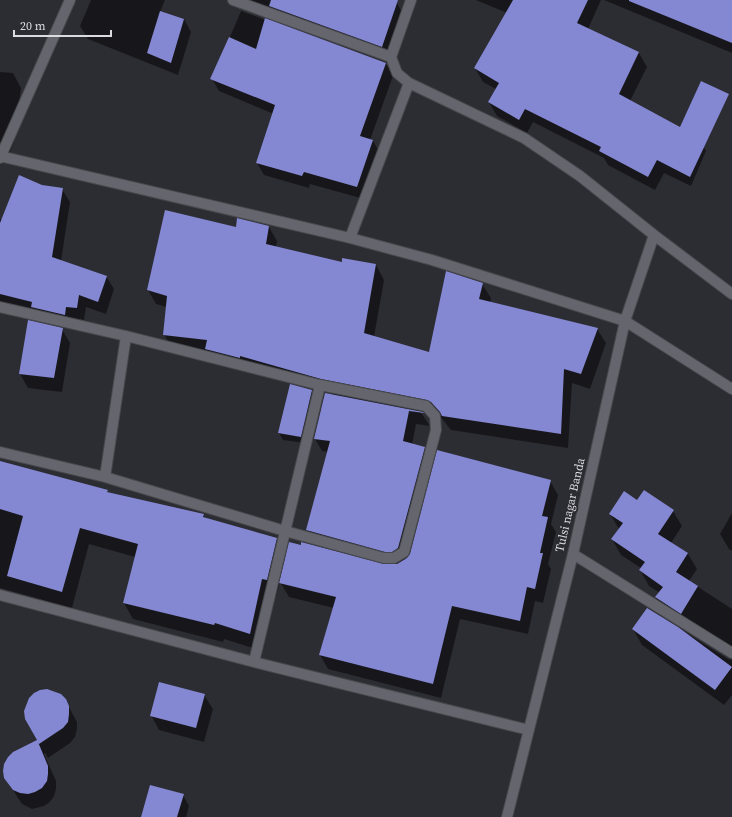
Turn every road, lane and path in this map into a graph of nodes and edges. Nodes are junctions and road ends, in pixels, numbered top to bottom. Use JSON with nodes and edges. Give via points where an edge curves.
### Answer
{"nodes":[{"id":1,"x":70,"y":0,"type":"edge"},
{"id":2,"x":233,"y":0,"type":"edge"},
{"id":3,"x":411,"y":0,"type":"edge"},
{"id":4,"x":392,"y":57,"type":"junction"},
{"id":5,"x":409,"y":83,"type":"junction"},
{"id":6,"x":0,"y":157,"type":"edge"},
{"id":7,"x":654,"y":235,"type":"junction"},
{"id":8,"x":350,"y":238,"type":"junction"},
{"id":9,"x":732,"y":294,"type":"edge"},
{"id":10,"x":0,"y":307,"type":"edge"},
{"id":11,"x":625,"y":321,"type":"junction"},
{"id":12,"x":126,"y":336,"type":"junction"},
{"id":13,"x":320,"y":385,"type":"junction"},
{"id":14,"x":732,"y":389,"type":"edge"},
{"id":15,"x":0,"y":452,"type":"edge"},
{"id":16,"x":105,"y":477,"type":"junction"},
{"id":17,"x":286,"y":531,"type":"junction"},
{"id":18,"x":573,"y":554,"type":"junction"},
{"id":19,"x":0,"y":595,"type":"edge"},
{"id":20,"x":732,"y":653,"type":"edge"},
{"id":21,"x":254,"y":662,"type":"junction"},
{"id":22,"x":529,"y":730,"type":"junction"},
{"id":23,"x":507,"y":817,"type":"edge"}],
"edges":[{"from":1,"to":6,"type":"street"},
{"from":2,"to":4,"type":"street"},
{"from":3,"to":4,"type":"street"},
{"from":4,"to":5,"type":"street","via":[[397,73]]},
{"from":5,"to":7,"type":"street","via":[[524,138],[580,176]]},
{"from":5,"to":8,"type":"street"},
{"from":6,"to":8,"type":"street"},
{"from":7,"to":9,"type":"street"},
{"from":7,"to":11,"type":"street","name":"Tulsi nagar Banda"},
{"from":8,"to":11,"type":"street","via":[[432,260]]},
{"from":10,"to":12,"type":"street"},
{"from":11,"to":14,"type":"street"},
{"from":11,"to":18,"type":"street","name":"Tulsi nagar Banda"},
{"from":12,"to":13,"type":"street"},
{"from":12,"to":16,"type":"street"},
{"from":13,"to":17,"type":"street"},
{"from":13,"to":17,"type":"street","via":[[426,406],[435,416],[436,430],[404,552],[394,558],[384,558]]},
{"from":15,"to":16,"type":"street"},
{"from":16,"to":17,"type":"street"},
{"from":17,"to":21,"type":"street"},
{"from":18,"to":20,"type":"street"},
{"from":18,"to":22,"type":"street","name":"Tulsi nagar Banda"},
{"from":19,"to":21,"type":"street"},
{"from":21,"to":22,"type":"street"},
{"from":22,"to":23,"type":"street","name":"Tulsi nagar Banda"}]}
